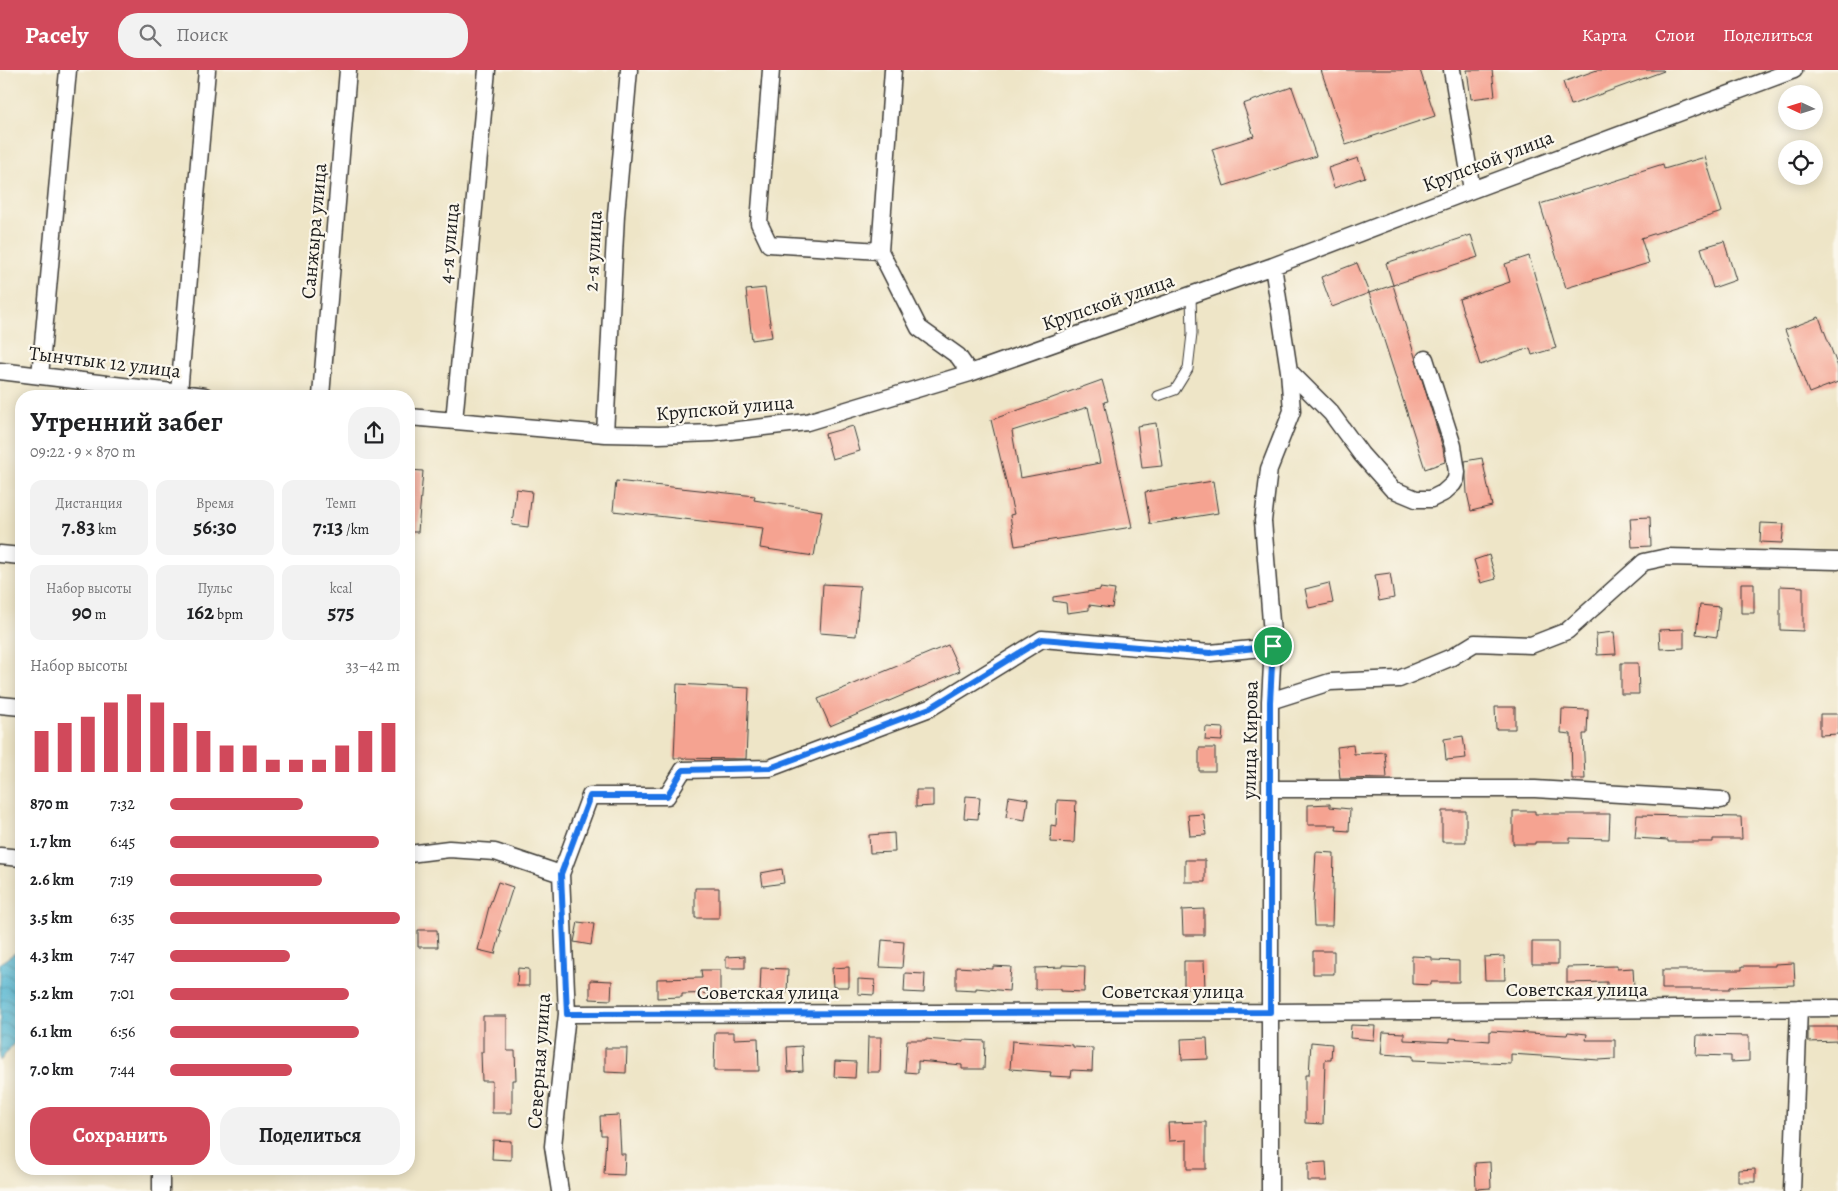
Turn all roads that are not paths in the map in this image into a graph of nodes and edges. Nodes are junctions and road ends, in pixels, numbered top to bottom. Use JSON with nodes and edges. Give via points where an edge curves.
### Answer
{"nodes":[{"id":1,"x":68,"y":70,"type":"edge"},
{"id":2,"x":207,"y":70,"type":"edge"},
{"id":3,"x":348,"y":70,"type":"edge"},
{"id":4,"x":487,"y":70,"type":"edge"},
{"id":5,"x":629,"y":70,"type":"edge"},
{"id":6,"x":771,"y":70,"type":"edge"},
{"id":7,"x":893,"y":70,"type":"edge"},
{"id":8,"x":1452,"y":70,"type":"edge"},
{"id":9,"x":1794,"y":70,"type":"edge"},
{"id":10,"x":1472,"y":190,"type":"junction"},
{"id":11,"x":880,"y":252,"type":"junction"},
{"id":12,"x":1272,"y":266,"type":"junction"},
{"id":13,"x":1191,"y":295,"type":"junction"},
{"id":14,"x":1425,"y":359,"type":"dead end"},
{"id":15,"x":0,"y":371,"type":"edge"},
{"id":16,"x":1289,"y":371,"type":"junction"},
{"id":17,"x":970,"y":373,"type":"junction"},
{"id":18,"x":40,"y":376,"type":"junction"},
{"id":19,"x":154,"y":390,"type":"edge"},
{"id":20,"x":179,"y":390,"type":"edge"},
{"id":21,"x":321,"y":390,"type":"edge"},
{"id":22,"x":1158,"y":396,"type":"dead end"},
{"id":23,"x":415,"y":417,"type":"edge"},
{"id":24,"x":454,"y":421,"type":"junction"},
{"id":25,"x":605,"y":434,"type":"junction"},
{"id":26,"x":0,"y":554,"type":"edge"},
{"id":27,"x":15,"y":555,"type":"edge"},
{"id":28,"x":1838,"y":560,"type":"edge"},
{"id":29,"x":1273,"y":646,"type":"junction"},
{"id":30,"x":1270,"y":702,"type":"junction"},
{"id":31,"x":0,"y":705,"type":"edge"},
{"id":32,"x":15,"y":706,"type":"edge"},
{"id":33,"x":1270,"y":789,"type":"junction"},
{"id":34,"x":1721,"y":800,"type":"dead end"},
{"id":35,"x":415,"y":853,"type":"edge"},
{"id":36,"x":0,"y":856,"type":"edge"},
{"id":37,"x":15,"y":857,"type":"edge"},
{"id":38,"x":561,"y":874,"type":"junction"},
{"id":39,"x":1799,"y":1008,"type":"junction"},
{"id":40,"x":1838,"y":1008,"type":"edge"},
{"id":41,"x":1270,"y":1012,"type":"junction"},
{"id":42,"x":567,"y":1014,"type":"junction"},
{"id":43,"x":161,"y":1175,"type":"edge"},
{"id":44,"x":161,"y":1191,"type":"edge"},
{"id":45,"x":560,"y":1191,"type":"edge"},
{"id":46,"x":1270,"y":1191,"type":"edge"},
{"id":47,"x":1792,"y":1191,"type":"edge"}],
"edges":[{"from":1,"to":18,"type":"street"},
{"from":2,"to":20,"type":"street"},
{"from":3,"to":21,"type":"street","name":"Санжыра улица"},
{"from":4,"to":24,"type":"street","name":"4-я улица"},
{"from":5,"to":25,"type":"street","name":"2-я улица","via":[[616,215]]},
{"from":6,"to":11,"type":"street","via":[[759,224],[769,244]]},
{"from":7,"to":11,"type":"street"},
{"from":8,"to":10,"type":"street"},
{"from":9,"to":10,"type":"street","name":"Крупской улица"},
{"from":10,"to":12,"type":"street","name":"Крупской улица"},
{"from":11,"to":17,"type":"street","via":[[919,328],[958,356]]},
{"from":12,"to":13,"type":"street","name":"Крупской улица"},
{"from":12,"to":16,"type":"street","name":"улица Кирова"},
{"from":13,"to":17,"type":"street","name":"Крупской улица"},
{"from":13,"to":22,"type":"lane","via":[[1192,334],[1188,370],[1175,390]]},
{"from":14,"to":16,"type":"street","via":[[1453,446],[1457,472],[1453,484],[1432,499],[1416,499],[1392,489],[1331,413]]},
{"from":15,"to":18,"type":"street","name":"Тынчтык 12 улица"},
{"from":16,"to":29,"type":"street","name":"улица Кирова","via":[[1292,411],[1269,469],[1263,521]]},
{"from":17,"to":25,"type":"street","name":"Крупской улица","via":[[807,422],[713,434]]},
{"from":18,"to":19,"type":"street","name":"Тынчтык 12 улица"},
{"from":23,"to":24,"type":"street","name":"Крупской улица"},
{"from":24,"to":25,"type":"street","name":"Крупской улица"},
{"from":26,"to":27,"type":"street"},
{"from":28,"to":30,"type":"street","via":[[1667,557],[1644,562],[1567,631],[1531,645],[1475,644],[1398,679],[1330,682]]},
{"from":29,"to":30,"type":"street","name":"улица Кирова"},
{"from":29,"to":38,"type":"street","via":[[1210,653],[1042,639],[930,708],[770,768],[683,770],[667,796],[590,796]]},
{"from":30,"to":33,"type":"street","name":"улица Кирова"},
{"from":31,"to":32,"type":"street"},
{"from":33,"to":34,"type":"street","via":[[1535,789]]},
{"from":33,"to":41,"type":"street","name":"улица Кирова"},
{"from":35,"to":38,"type":"street","via":[[449,849],[495,852]]},
{"from":36,"to":37,"type":"street"},
{"from":38,"to":42,"type":"street","name":"Северная улица"},
{"from":39,"to":40,"type":"street","name":"Советская улица"},
{"from":39,"to":41,"type":"street","name":"Советская улица"},
{"from":39,"to":47,"type":"street"},
{"from":41,"to":42,"type":"street","name":"Советская улица"},
{"from":41,"to":46,"type":"street","name":"улица Кирова"},
{"from":42,"to":45,"type":"street","name":"Северная улица","via":[[553,1146]]},
{"from":43,"to":44,"type":"street"}]}
